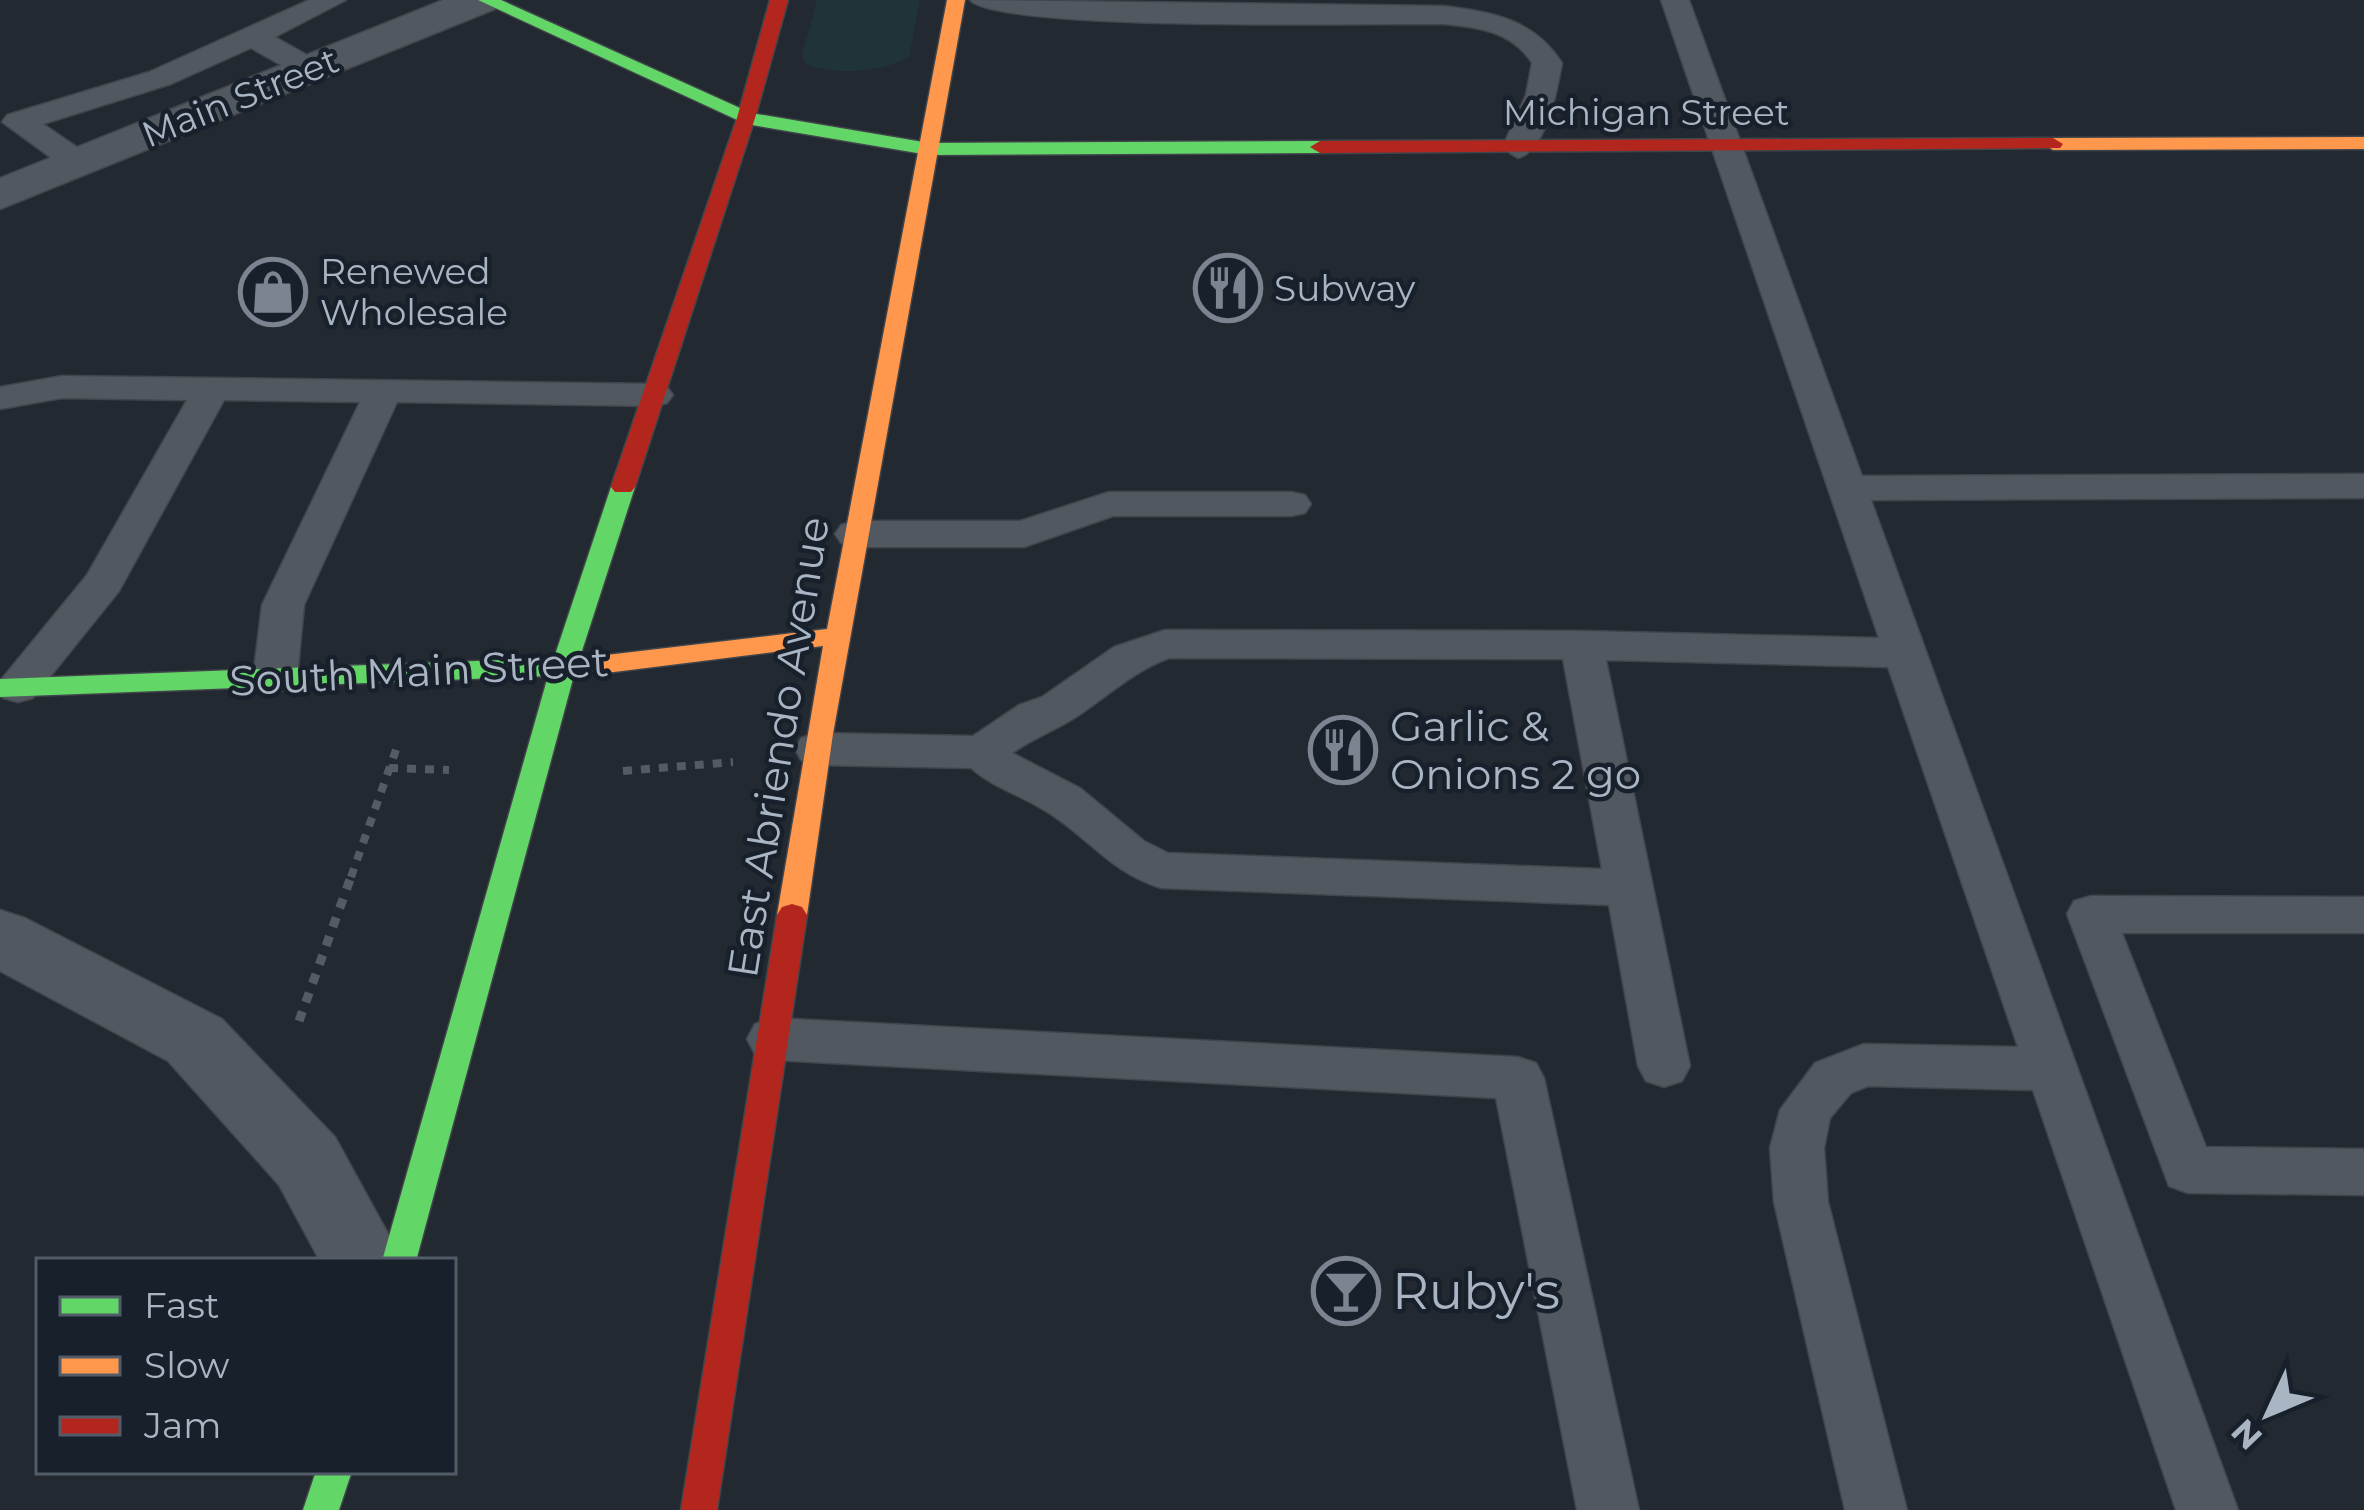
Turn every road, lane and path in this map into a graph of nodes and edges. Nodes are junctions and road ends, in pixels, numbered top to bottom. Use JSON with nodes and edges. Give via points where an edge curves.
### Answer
{"nodes":[{"id":1,"x":483,"y":0,"type":"edge"},
{"id":2,"x":779,"y":0,"type":"edge"},
{"id":3,"x":956,"y":0,"type":"edge"},
{"id":4,"x":984,"y":0,"type":"edge"},
{"id":5,"x":1675,"y":0,"type":"edge"},
{"id":6,"x":326,"y":1,"type":"edge"},
{"id":7,"x":252,"y":38,"type":"junction"},
{"id":8,"x":310,"y":69,"type":"junction"},
{"id":9,"x":746,"y":118,"type":"junction"},
{"id":10,"x":2364,"y":143,"type":"edge"},
{"id":11,"x":929,"y":148,"type":"junction"},
{"id":12,"x":1518,"y":148,"type":"junction"},
{"id":13,"x":1726,"y":148,"type":"junction"},
{"id":14,"x":79,"y":163,"type":"junction"},
{"id":15,"x":0,"y":195,"type":"edge"},
{"id":16,"x":212,"y":389,"type":"junction"},
{"id":17,"x":384,"y":391,"type":"junction"},
{"id":18,"x":654,"y":395,"type":"junction"},
{"id":19,"x":0,"y":398,"type":"edge"},
{"id":20,"x":2364,"y":486,"type":"edge"},
{"id":21,"x":1846,"y":488,"type":"junction"},
{"id":22,"x":1291,"y":504,"type":"dead end"},
{"id":23,"x":855,"y":534,"type":"junction"},
{"id":24,"x":836,"y":636,"type":"junction"},
{"id":25,"x":1582,"y":645,"type":"junction"},
{"id":26,"x":1904,"y":653,"type":"junction"},
{"id":27,"x":562,"y":669,"type":"junction"},
{"id":28,"x":275,"y":679,"type":"junction"},
{"id":29,"x":9,"y":687,"type":"edge"},
{"id":30,"x":400,"y":739,"type":"dead end"},
{"id":31,"x":817,"y":749,"type":"junction"},
{"id":32,"x":982,"y":752,"type":"junction"},
{"id":33,"x":735,"y":761,"type":"dead end"},
{"id":34,"x":389,"y":768,"type":"junction"},
{"id":35,"x":463,"y":771,"type":"dead end"},
{"id":36,"x":603,"y":772,"type":"dead end"},
{"id":37,"x":1626,"y":888,"type":"junction"},
{"id":38,"x":2364,"y":915,"type":"edge"},
{"id":39,"x":0,"y":938,"type":"edge"},
{"id":40,"x":294,"y":1034,"type":"dead end"},
{"id":41,"x":773,"y":1039,"type":"junction"},
{"id":42,"x":1664,"y":1066,"type":"dead end"},
{"id":43,"x":2050,"y":1069,"type":"junction"},
{"id":44,"x":2364,"y":1172,"type":"edge"},
{"id":45,"x":360,"y":1258,"type":"edge"},
{"id":46,"x":400,"y":1258,"type":"edge"},
{"id":47,"x":333,"y":1474,"type":"edge"},
{"id":48,"x":321,"y":1510,"type":"edge"},
{"id":49,"x":699,"y":1510,"type":"edge"},
{"id":50,"x":1608,"y":1510,"type":"edge"},
{"id":51,"x":1876,"y":1510,"type":"edge"},
{"id":52,"x":2207,"y":1510,"type":"edge"}],
"edges":[{"from":1,"to":8,"type":"street","name":"Main Street"},
{"from":1,"to":9,"type":"main road","name":"Michigan Street"},
{"from":2,"to":9,"type":"main road"},
{"from":3,"to":11,"type":"main road","name":"East Abriendo Avenue"},
{"from":4,"to":12,"type":"lane","via":[[1056,10],[1486,21],[1530,40],[1547,63]]},
{"from":5,"to":13,"type":"lane"},
{"from":6,"to":7,"type":"lane"},
{"from":7,"to":8,"type":"lane"},
{"from":7,"to":14,"type":"lane","via":[[18,122]]},
{"from":8,"to":14,"type":"street","name":"Main Street"},
{"from":9,"to":11,"type":"main road","name":"Michigan Street"},
{"from":9,"to":18,"type":"main road"},
{"from":10,"to":13,"type":"main road","name":"Michigan Street"},
{"from":11,"to":12,"type":"main road","name":"Michigan Street"},
{"from":11,"to":23,"type":"main road","name":"East Abriendo Avenue"},
{"from":12,"to":13,"type":"main road","name":"Michigan Street"},
{"from":13,"to":21,"type":"lane"},
{"from":14,"to":15,"type":"street","name":"Main Street"},
{"from":16,"to":17,"type":"lane"},
{"from":16,"to":19,"type":"lane","via":[[62,387]]},
{"from":16,"to":29,"type":"lane","via":[[104,582]]},
{"from":17,"to":18,"type":"lane"},
{"from":17,"to":28,"type":"lane","via":[[283,604]]},
{"from":18,"to":27,"type":"main road"},
{"from":20,"to":21,"type":"lane"},
{"from":21,"to":26,"type":"lane"},
{"from":22,"to":23,"type":"lane","via":[[1109,504],[1024,534]]},
{"from":23,"to":24,"type":"main road","name":"East Abriendo Avenue"},
{"from":24,"to":27,"type":"main road","name":"South Main Street"},
{"from":24,"to":31,"type":"main road","name":"East Abriendo Avenue"},
{"from":25,"to":26,"type":"lane"},
{"from":25,"to":32,"type":"lane","via":[[1165,644],[1129,657]]},
{"from":25,"to":37,"type":"lane"},
{"from":26,"to":43,"type":"lane"},
{"from":27,"to":28,"type":"main road","name":"South Main Street"},
{"from":27,"to":46,"type":"main road"},
{"from":28,"to":29,"type":"main road","name":"South Main Street"},
{"from":30,"to":34,"type":"path"},
{"from":31,"to":32,"type":"lane"},
{"from":31,"to":41,"type":"main road","name":"East Abriendo Avenue"},
{"from":32,"to":37,"type":"lane","via":[[1161,870]]},
{"from":33,"to":36,"type":"path"},
{"from":34,"to":35,"type":"path"},
{"from":34,"to":40,"type":"path"},
{"from":37,"to":42,"type":"lane"},
{"from":38,"to":44,"type":"lane","via":[[2090,914],[2188,1170]]},
{"from":39,"to":45,"type":"street","via":[[195,1040],[307,1161]]},
{"from":41,"to":49,"type":"main road","name":"East Abriendo Avenue"},
{"from":41,"to":50,"type":"lane","via":[[1519,1078]]},
{"from":43,"to":51,"type":"lane","via":[[1864,1065],[1833,1078],[1806,1110],[1797,1148],[1801,1202]]},
{"from":43,"to":52,"type":"lane"},
{"from":47,"to":48,"type":"main road"}]}
